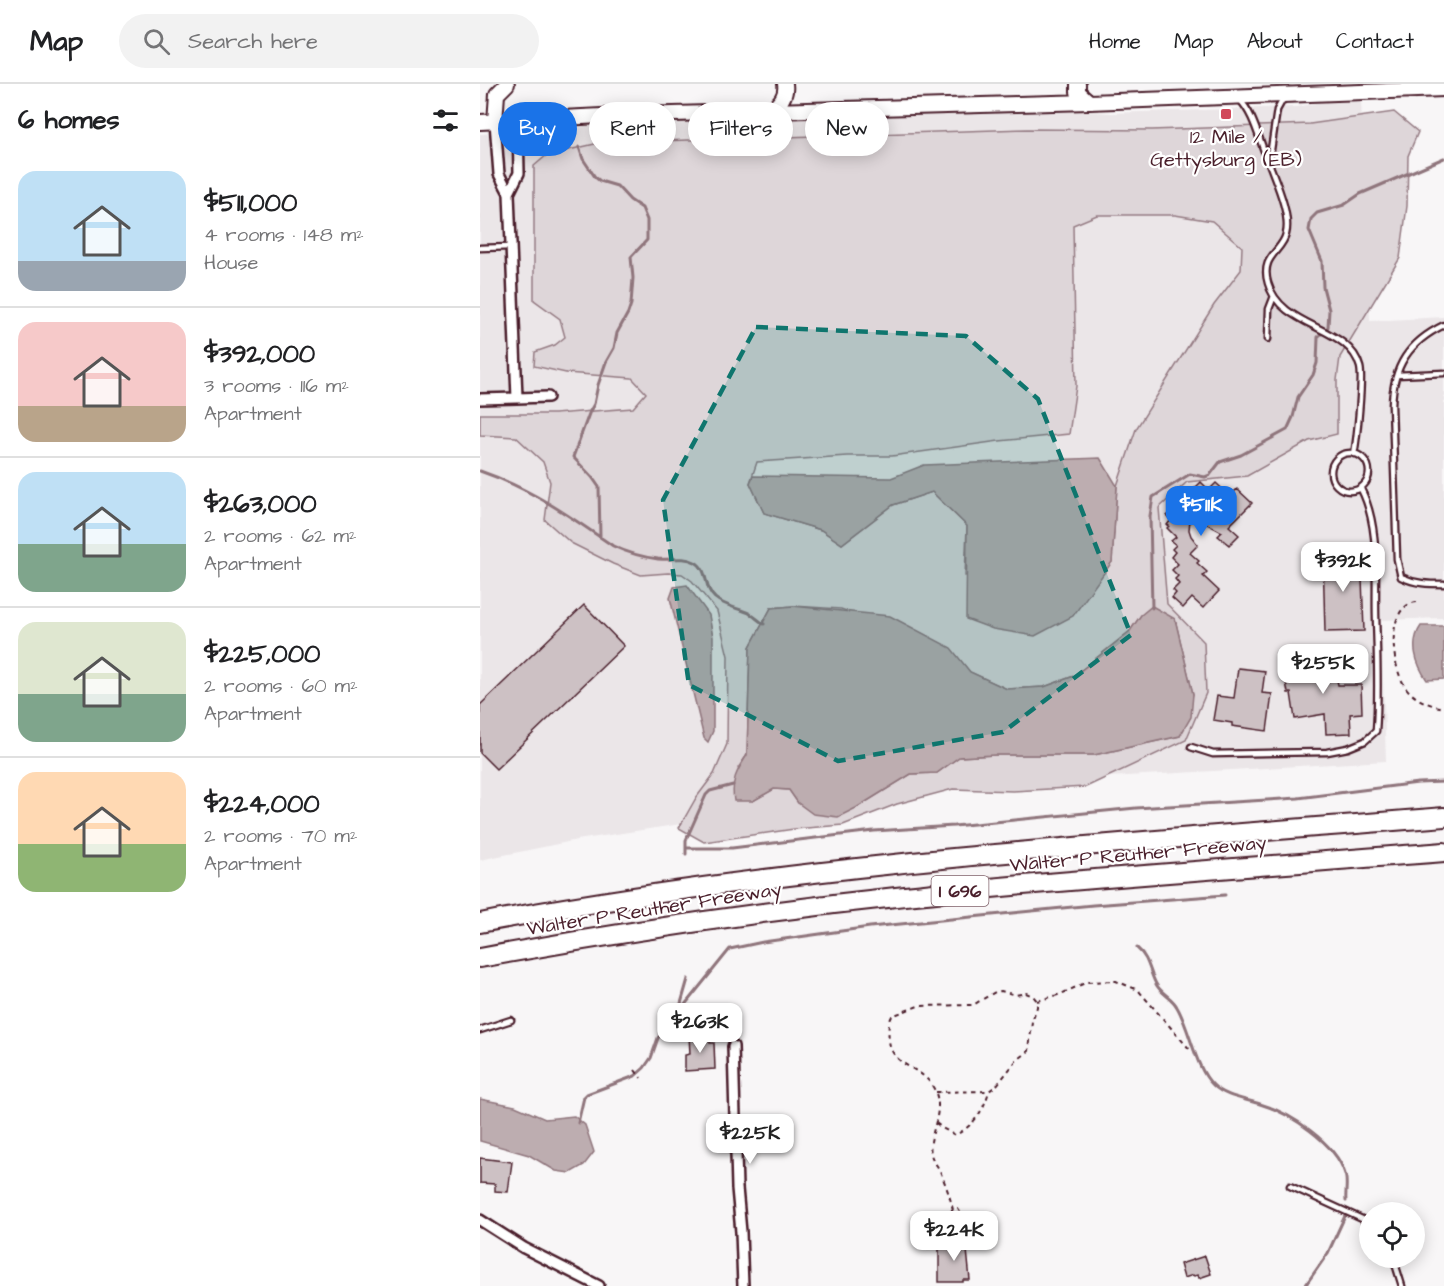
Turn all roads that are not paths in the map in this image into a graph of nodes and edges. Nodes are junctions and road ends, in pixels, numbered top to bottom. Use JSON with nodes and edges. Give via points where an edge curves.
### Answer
{"nodes":[{"id":1,"x":507,"y":84,"type":"edge"},
{"id":2,"x":785,"y":84,"type":"edge"},
{"id":3,"x":1078,"y":84,"type":"edge"},
{"id":4,"x":1444,"y":89,"type":"edge"},
{"id":5,"x":1291,"y":95,"type":"junction"},
{"id":6,"x":1237,"y":97,"type":"junction"},
{"id":7,"x":781,"y":102,"type":"edge"},
{"id":8,"x":1089,"y":102,"type":"junction"},
{"id":9,"x":793,"y":111,"type":"edge"},
{"id":10,"x":688,"y":114,"type":"edge"},
{"id":11,"x":577,"y":117,"type":"edge"},
{"id":12,"x":480,"y":122,"type":"edge"},
{"id":13,"x":495,"y":122,"type":"junction"},
{"id":14,"x":498,"y":122,"type":"edge"},
{"id":15,"x":519,"y":156,"type":"edge"},
{"id":16,"x":1269,"y":163,"type":"junction"},
{"id":17,"x":509,"y":193,"type":"junction"},
{"id":18,"x":511,"y":247,"type":"junction"},
{"id":19,"x":480,"y":248,"type":"edge"},
{"id":20,"x":1274,"y":296,"type":"junction"},
{"id":21,"x":1444,"y":325,"type":"edge"},
{"id":22,"x":1268,"y":339,"type":"dead end"},
{"id":23,"x":1444,"y":373,"type":"edge"},
{"id":24,"x":1396,"y":375,"type":"junction"},
{"id":25,"x":517,"y":398,"type":"junction"},
{"id":26,"x":548,"y":398,"type":"dead end"},
{"id":27,"x":480,"y":399,"type":"edge"},
{"id":28,"x":1354,"y":454,"type":"junction"},
{"id":29,"x":1361,"y":489,"type":"junction"},
{"id":30,"x":1444,"y":584,"type":"edge"},
{"id":31,"x":1191,"y":747,"type":"dead end"},
{"id":32,"x":1444,"y":817,"type":"edge"},
{"id":33,"x":1444,"y":852,"type":"edge"},
{"id":34,"x":480,"y":923,"type":"edge"},
{"id":35,"x":480,"y":958,"type":"edge"},
{"id":36,"x":511,"y":1020,"type":"dead end"},
{"id":37,"x":480,"y":1030,"type":"edge"},
{"id":38,"x":733,"y":1046,"type":"dead end"},
{"id":39,"x":1290,"y":1186,"type":"dead end"},
{"id":40,"x":1359,"y":1218,"type":"edge"},
{"id":41,"x":480,"y":1220,"type":"edge"},
{"id":42,"x":1396,"y":1268,"type":"edge"},
{"id":43,"x":599,"y":1286,"type":"edge"},
{"id":44,"x":743,"y":1286,"type":"edge"},
{"id":45,"x":1402,"y":1286,"type":"edge"}],
"edges":[{"from":1,"to":13,"type":"main road","via":[[498,94]]},
{"from":2,"to":7,"type":"main road"},
{"from":3,"to":8,"type":"main road","via":[[1078,92]]},
{"from":4,"to":5,"type":"main road"},
{"from":5,"to":6,"type":"main road"},
{"from":5,"to":16,"type":"lane","via":[[1276,110]]},
{"from":6,"to":8,"type":"main road"},
{"from":6,"to":16,"type":"lane","via":[[1248,108]]},
{"from":8,"to":9,"type":"main road"},
{"from":10,"to":11,"type":"main road"},
{"from":12,"to":13,"type":"main road"},
{"from":13,"to":14,"type":"main road"},
{"from":13,"to":17,"type":"street","via":[[499,174]]},
{"from":15,"to":17,"type":"street","via":[[519,173]]},
{"from":16,"to":20,"type":"lane","via":[[1282,199],[1286,226],[1286,235],[1271,255],[1266,270]]},
{"from":17,"to":18,"type":"street"},
{"from":18,"to":19,"type":"lane"},
{"from":18,"to":25,"type":"street"},
{"from":20,"to":22,"type":"lane","via":[[1269,309]]},
{"from":20,"to":28,"type":"lane","via":[[1285,310],[1341,341],[1354,353],[1361,368]]},
{"from":21,"to":24,"type":"lane","via":[[1416,342]]},
{"from":23,"to":24,"type":"lane"},
{"from":24,"to":30,"type":"lane","via":[[1392,390],[1393,436],[1401,577],[1424,584]]},
{"from":25,"to":26,"type":"street"},
{"from":25,"to":27,"type":"street"},
{"from":28,"to":29,"type":"lane","via":[[1364,459],[1369,471]]},
{"from":28,"to":29,"type":"lane","via":[[1346,453],[1335,460],[1331,477],[1343,490]]},
{"from":29,"to":31,"type":"lane","via":[[1368,503],[1375,562],[1376,731],[1365,741],[1327,752],[1213,754]]},
{"from":32,"to":34,"type":"highway","name":"Walter P Reuther Freeway","number":"I 696","via":[[962,856],[674,891]]},
{"from":33,"to":35,"type":"highway","name":"Walter P Reuther Freeway","number":"I 696","via":[[902,897],[682,925]]},
{"from":36,"to":37,"type":"lane"},
{"from":38,"to":44,"type":"street"},
{"from":39,"to":40,"type":"lane"},
{"from":41,"to":43,"type":"street","via":[[524,1248]]},
{"from":42,"to":45,"type":"lane"}]}
